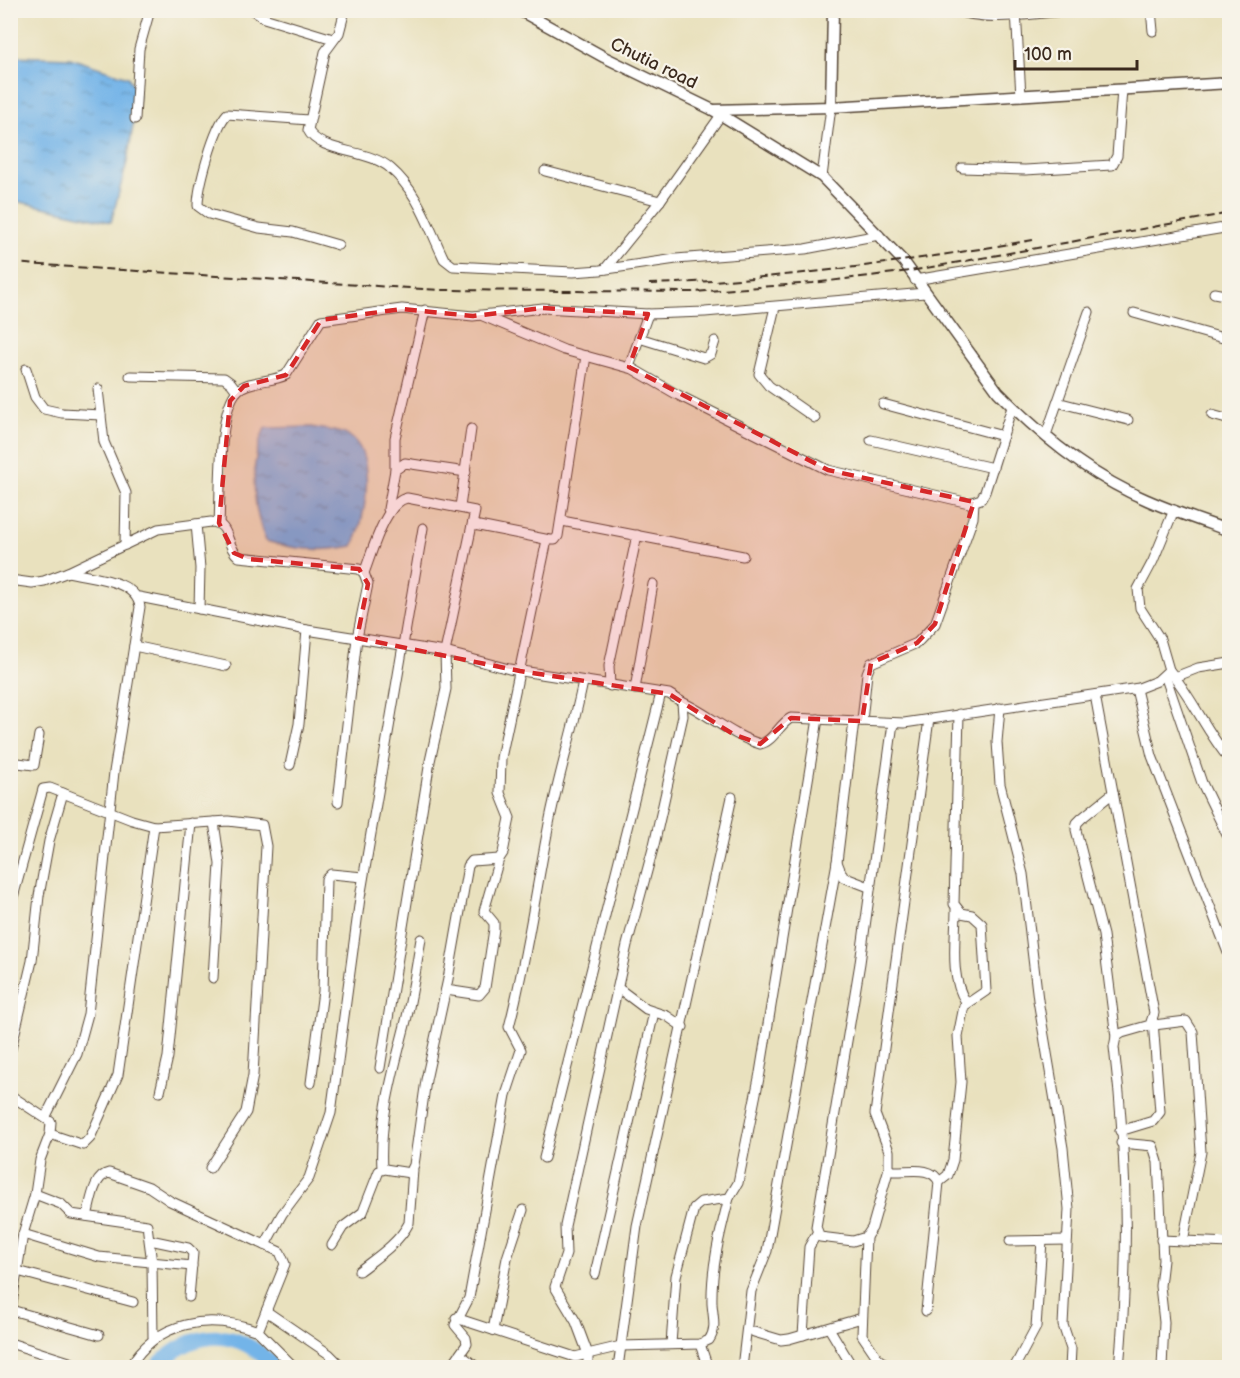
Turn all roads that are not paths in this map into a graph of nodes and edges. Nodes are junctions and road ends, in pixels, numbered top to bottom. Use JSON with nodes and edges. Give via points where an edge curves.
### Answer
{"nodes":[{"id":1,"x":150,"y":10,"type":"edge"},
{"id":2,"x":252,"y":10,"type":"edge"},
{"id":3,"x":345,"y":10,"type":"edge"},
{"id":4,"x":519,"y":10,"type":"edge"},
{"id":5,"x":833,"y":10,"type":"edge"},
{"id":6,"x":954,"y":10,"type":"edge"},
{"id":7,"x":1073,"y":10,"type":"edge"},
{"id":8,"x":1151,"y":10,"type":"edge"},
{"id":9,"x":1016,"y":13,"type":"edge"},
{"id":10,"x":1153,"y":32,"type":"dead end"},
{"id":11,"x":333,"y":39,"type":"junction"},
{"id":12,"x":1230,"y":83,"type":"edge"},
{"id":13,"x":1122,"y":90,"type":"junction"},
{"id":14,"x":1022,"y":96,"type":"junction"},
{"id":15,"x":831,"y":107,"type":"junction"},
{"id":16,"x":717,"y":113,"type":"junction"},
{"id":17,"x":135,"y":119,"type":"dead end"},
{"id":18,"x":309,"y":120,"type":"junction"},
{"id":19,"x":962,"y":168,"type":"dead end"},
{"id":20,"x":545,"y":171,"type":"dead end"},
{"id":21,"x":822,"y":177,"type":"junction"},
{"id":22,"x":660,"y":201,"type":"junction"},
{"id":23,"x":1230,"y":227,"type":"edge"},
{"id":24,"x":879,"y":235,"type":"junction"},
{"id":25,"x":338,"y":246,"type":"dead end"},
{"id":26,"x":605,"y":269,"type":"junction"},
{"id":27,"x":915,"y":280,"type":"junction"},
{"id":28,"x":925,"y":293,"type":"junction"},
{"id":29,"x":1214,"y":293,"type":"dead end"},
{"id":30,"x":1230,"y":296,"type":"edge"},
{"id":31,"x":775,"y":307,"type":"junction"},
{"id":32,"x":425,"y":310,"type":"junction"},
{"id":33,"x":1089,"y":312,"type":"dead end"},
{"id":34,"x":1134,"y":313,"type":"dead end"},
{"id":35,"x":648,"y":314,"type":"junction"},
{"id":36,"x":483,"y":316,"type":"junction"},
{"id":37,"x":639,"y":338,"type":"junction"},
{"id":38,"x":1230,"y":340,"type":"edge"},
{"id":39,"x":715,"y":341,"type":"dead end"},
{"id":40,"x":586,"y":356,"type":"junction"},
{"id":41,"x":629,"y":367,"type":"junction"},
{"id":42,"x":26,"y":369,"type":"dead end"},
{"id":43,"x":130,"y":376,"type":"dead end"},
{"id":44,"x":98,"y":389,"type":"dead end"},
{"id":45,"x":237,"y":391,"type":"junction"},
{"id":46,"x":1057,"y":402,"type":"junction"},
{"id":47,"x":883,"y":404,"type":"dead end"},
{"id":48,"x":1012,"y":407,"type":"junction"},
{"id":49,"x":101,"y":415,"type":"junction"},
{"id":50,"x":1212,"y":415,"type":"dead end"},
{"id":51,"x":815,"y":418,"type":"dead end"},
{"id":52,"x":1128,"y":420,"type":"dead end"},
{"id":53,"x":1230,"y":420,"type":"edge"},
{"id":54,"x":471,"y":429,"type":"dead end"},
{"id":55,"x":1046,"y":435,"type":"junction"},
{"id":56,"x":1003,"y":436,"type":"junction"},
{"id":57,"x":871,"y":440,"type":"dead end"},
{"id":58,"x":993,"y":468,"type":"junction"},
{"id":59,"x":395,"y":470,"type":"junction"},
{"id":60,"x":466,"y":472,"type":"junction"},
{"id":61,"x":975,"y":502,"type":"junction"},
{"id":62,"x":460,"y":507,"type":"junction"},
{"id":63,"x":1174,"y":510,"type":"junction"},
{"id":64,"x":387,"y":516,"type":"junction"},
{"id":65,"x":562,"y":520,"type":"junction"},
{"id":66,"x":219,"y":523,"type":"junction"},
{"id":67,"x":196,"y":524,"type":"junction"},
{"id":68,"x":474,"y":525,"type":"junction"},
{"id":69,"x":423,"y":528,"type":"dead end"},
{"id":70,"x":1230,"y":531,"type":"edge"},
{"id":71,"x":637,"y":536,"type":"junction"},
{"id":72,"x":547,"y":540,"type":"junction"},
{"id":73,"x":124,"y":545,"type":"junction"},
{"id":74,"x":743,"y":556,"type":"dead end"},
{"id":75,"x":68,"y":572,"type":"junction"},
{"id":76,"x":364,"y":573,"type":"junction"},
{"id":77,"x":10,"y":580,"type":"edge"},
{"id":78,"x":653,"y":584,"type":"dead end"},
{"id":79,"x":139,"y":597,"type":"junction"},
{"id":80,"x":199,"y":609,"type":"junction"},
{"id":81,"x":307,"y":630,"type":"junction"},
{"id":82,"x":357,"y":638,"type":"junction"},
{"id":83,"x":403,"y":645,"type":"junction"},
{"id":84,"x":134,"y":646,"type":"junction"},
{"id":85,"x":445,"y":652,"type":"junction"},
{"id":86,"x":1230,"y":663,"type":"edge"},
{"id":87,"x":226,"y":666,"type":"dead end"},
{"id":88,"x":520,"y":671,"type":"junction"},
{"id":89,"x":1170,"y":674,"type":"junction"},
{"id":90,"x":583,"y":682,"type":"junction"},
{"id":91,"x":610,"y":686,"type":"junction"},
{"id":92,"x":635,"y":689,"type":"junction"},
{"id":93,"x":1136,"y":689,"type":"junction"},
{"id":94,"x":661,"y":693,"type":"junction"},
{"id":95,"x":1095,"y":695,"type":"junction"},
{"id":96,"x":682,"y":702,"type":"junction"},
{"id":97,"x":1000,"y":708,"type":"junction"},
{"id":98,"x":959,"y":714,"type":"junction"},
{"id":99,"x":818,"y":718,"type":"junction"},
{"id":100,"x":928,"y":719,"type":"junction"},
{"id":101,"x":858,"y":721,"type":"junction"},
{"id":102,"x":893,"y":723,"type":"junction"},
{"id":103,"x":39,"y":735,"type":"dead end"},
{"id":104,"x":1230,"y":760,"type":"edge"},
{"id":105,"x":10,"y":762,"type":"edge"},
{"id":106,"x":290,"y":765,"type":"dead end"},
{"id":107,"x":63,"y":793,"type":"junction"},
{"id":108,"x":1113,"y":793,"type":"junction"},
{"id":109,"x":732,"y":797,"type":"dead end"},
{"id":110,"x":338,"y":802,"type":"dead end"},
{"id":111,"x":111,"y":812,"type":"junction"},
{"id":112,"x":214,"y":822,"type":"junction"},
{"id":113,"x":191,"y":823,"type":"junction"},
{"id":114,"x":154,"y":826,"type":"junction"},
{"id":115,"x":1230,"y":841,"type":"edge"},
{"id":116,"x":499,"y":859,"type":"junction"},
{"id":117,"x":837,"y":862,"type":"junction"},
{"id":118,"x":363,"y":877,"type":"junction"},
{"id":119,"x":869,"y":887,"type":"junction"},
{"id":120,"x":10,"y":908,"type":"edge"},
{"id":121,"x":956,"y":909,"type":"junction"},
{"id":122,"x":421,"y":939,"type":"dead end"},
{"id":123,"x":1230,"y":957,"type":"edge"},
{"id":124,"x":213,"y":978,"type":"dead end"},
{"id":125,"x":618,"y":988,"type":"junction"},
{"id":126,"x":446,"y":990,"type":"junction"},
{"id":127,"x":966,"y":1002,"type":"junction"},
{"id":128,"x":654,"y":1012,"type":"junction"},
{"id":129,"x":1154,"y":1023,"type":"junction"},
{"id":130,"x":682,"y":1028,"type":"junction"},
{"id":131,"x":1116,"y":1037,"type":"junction"},
{"id":132,"x":10,"y":1053,"type":"edge"},
{"id":133,"x":380,"y":1068,"type":"dead end"},
{"id":134,"x":311,"y":1083,"type":"dead end"},
{"id":135,"x":160,"y":1092,"type":"dead end"},
{"id":136,"x":11,"y":1094,"type":"edge"},
{"id":137,"x":46,"y":1116,"type":"junction"},
{"id":138,"x":1120,"y":1131,"type":"junction"},
{"id":139,"x":50,"y":1134,"type":"junction"},
{"id":140,"x":1121,"y":1143,"type":"junction"},
{"id":141,"x":544,"y":1158,"type":"dead end"},
{"id":142,"x":210,"y":1168,"type":"dead end"},
{"id":143,"x":889,"y":1168,"type":"junction"},
{"id":144,"x":382,"y":1169,"type":"junction"},
{"id":145,"x":412,"y":1170,"type":"junction"},
{"id":146,"x":939,"y":1182,"type":"junction"},
{"id":147,"x":35,"y":1194,"type":"junction"},
{"id":148,"x":729,"y":1198,"type":"junction"},
{"id":149,"x":523,"y":1210,"type":"dead end"},
{"id":150,"x":87,"y":1216,"type":"junction"},
{"id":151,"x":817,"y":1233,"type":"junction"},
{"id":152,"x":23,"y":1234,"type":"junction"},
{"id":153,"x":866,"y":1237,"type":"junction"},
{"id":154,"x":150,"y":1240,"type":"junction"},
{"id":155,"x":1042,"y":1240,"type":"junction"},
{"id":156,"x":1067,"y":1240,"type":"junction"},
{"id":157,"x":1161,"y":1240,"type":"junction"},
{"id":158,"x":1010,"y":1241,"type":"dead end"},
{"id":159,"x":1183,"y":1241,"type":"junction"},
{"id":160,"x":1230,"y":1243,"type":"edge"},
{"id":161,"x":266,"y":1245,"type":"junction"},
{"id":162,"x":332,"y":1245,"type":"dead end"},
{"id":163,"x":152,"y":1263,"type":"junction"},
{"id":164,"x":192,"y":1266,"type":"junction"},
{"id":165,"x":14,"y":1270,"type":"edge"},
{"id":166,"x":359,"y":1271,"type":"dead end"},
{"id":167,"x":595,"y":1274,"type":"dead end"},
{"id":168,"x":189,"y":1297,"type":"dead end"},
{"id":169,"x":133,"y":1302,"type":"dead end"},
{"id":170,"x":266,"y":1311,"type":"junction"},
{"id":171,"x":926,"y":1311,"type":"dead end"},
{"id":172,"x":11,"y":1313,"type":"edge"},
{"id":173,"x":456,"y":1318,"type":"junction"},
{"id":174,"x":862,"y":1318,"type":"junction"},
{"id":175,"x":829,"y":1328,"type":"junction"},
{"id":176,"x":493,"y":1330,"type":"junction"},
{"id":177,"x":258,"y":1331,"type":"junction"},
{"id":178,"x":754,"y":1332,"type":"dead end"},
{"id":179,"x":99,"y":1335,"type":"dead end"},
{"id":180,"x":803,"y":1335,"type":"junction"},
{"id":181,"x":153,"y":1337,"type":"junction"},
{"id":182,"x":10,"y":1343,"type":"edge"},
{"id":183,"x":671,"y":1344,"type":"junction"},
{"id":184,"x":700,"y":1344,"type":"junction"},
{"id":185,"x":621,"y":1346,"type":"junction"},
{"id":186,"x":588,"y":1354,"type":"junction"},
{"id":187,"x":461,"y":1355,"type":"junction"},
{"id":188,"x":88,"y":1368,"type":"edge"},
{"id":189,"x":129,"y":1368,"type":"edge"},
{"id":190,"x":295,"y":1368,"type":"edge"},
{"id":191,"x":343,"y":1368,"type":"edge"},
{"id":192,"x":450,"y":1368,"type":"edge"},
{"id":193,"x":477,"y":1368,"type":"edge"},
{"id":194,"x":588,"y":1368,"type":"edge"},
{"id":195,"x":618,"y":1368,"type":"edge"},
{"id":196,"x":708,"y":1368,"type":"edge"},
{"id":197,"x":742,"y":1368,"type":"edge"},
{"id":198,"x":853,"y":1368,"type":"edge"},
{"id":199,"x":894,"y":1368,"type":"edge"},
{"id":200,"x":1014,"y":1368,"type":"edge"},
{"id":201,"x":1071,"y":1368,"type":"edge"},
{"id":202,"x":1119,"y":1368,"type":"edge"},
{"id":203,"x":1162,"y":1368,"type":"edge"}],
"edges":[{"from":1,"to":17,"type":"street","via":[[139,49]]},
{"from":2,"to":11,"type":"street","via":[[264,18]]},
{"from":3,"to":11,"type":"street","via":[[342,28]]},
{"from":4,"to":16,"type":"street","name":"Chutia road"},
{"from":5,"to":15,"type":"street"},
{"from":6,"to":9,"type":"street","via":[[967,15]]},
{"from":7,"to":9,"type":"street"},
{"from":8,"to":10,"type":"street"},
{"from":9,"to":14,"type":"street"},
{"from":11,"to":18,"type":"street","via":[[325,51]]},
{"from":12,"to":13,"type":"street"},
{"from":13,"to":14,"type":"street"},
{"from":13,"to":19,"type":"street","via":[[1117,156],[1112,165],[1025,170]]},
{"from":14,"to":15,"type":"street"},
{"from":15,"to":16,"type":"street"},
{"from":15,"to":21,"type":"street"},
{"from":16,"to":21,"type":"street","name":"Chutia road"},
{"from":16,"to":22,"type":"street"},
{"from":18,"to":25,"type":"street","via":[[227,114],[213,146],[198,206],[209,214]]},
{"from":18,"to":26,"type":"street","via":[[308,130],[314,140],[376,158],[403,180],[414,193],[448,264],[573,272]]},
{"from":20,"to":22,"type":"street"},
{"from":21,"to":24,"type":"street","name":"Chutia road"},
{"from":22,"to":26,"type":"street"},
{"from":23,"to":27,"type":"street"},
{"from":24,"to":26,"type":"street","via":[[805,249]]},
{"from":24,"to":27,"type":"street","name":"Chutia road"},
{"from":27,"to":28,"type":"street","name":"Chutia road"},
{"from":28,"to":31,"type":"street"},
{"from":28,"to":48,"type":"street","name":"Chutia road"},
{"from":29,"to":30,"type":"street"},
{"from":31,"to":35,"type":"street"},
{"from":31,"to":51,"type":"street","via":[[759,374],[769,386]]},
{"from":32,"to":36,"type":"street"},
{"from":32,"to":45,"type":"street","via":[[402,309],[321,320],[286,375]]},
{"from":32,"to":59,"type":"street","via":[[395,438]]},
{"from":33,"to":46,"type":"street"},
{"from":34,"to":38,"type":"street"},
{"from":35,"to":36,"type":"street","via":[[543,308]]},
{"from":35,"to":37,"type":"street"},
{"from":36,"to":40,"type":"street","via":[[527,337]]},
{"from":37,"to":39,"type":"street","via":[[704,358],[711,354]]},
{"from":37,"to":41,"type":"street"},
{"from":40,"to":41,"type":"street"},
{"from":40,"to":65,"type":"street"},
{"from":41,"to":61,"type":"street","via":[[828,470]]},
{"from":42,"to":49,"type":"street","via":[[35,397],[44,409]]},
{"from":43,"to":45,"type":"street","via":[[224,378]]},
{"from":44,"to":49,"type":"street"},
{"from":45,"to":66,"type":"street","via":[[226,412]]},
{"from":46,"to":52,"type":"street"},
{"from":46,"to":55,"type":"street"},
{"from":47,"to":56,"type":"street"},
{"from":48,"to":55,"type":"street","name":"Chutia road"},
{"from":48,"to":56,"type":"street"},
{"from":49,"to":73,"type":"street","via":[[109,459],[126,493]]},
{"from":50,"to":53,"type":"street"},
{"from":54,"to":60,"type":"street"},
{"from":55,"to":63,"type":"street","name":"Chutia road","via":[[1110,481]]},
{"from":56,"to":58,"type":"street"},
{"from":57,"to":58,"type":"street"},
{"from":58,"to":61,"type":"street","via":[[985,492]]},
{"from":59,"to":60,"type":"street","via":[[413,463]]},
{"from":59,"to":64,"type":"street"},
{"from":60,"to":62,"type":"street"},
{"from":61,"to":101,"type":"street","via":[[935,624],[918,643],[871,663]]},
{"from":62,"to":64,"type":"street","via":[[406,498],[394,502]]},
{"from":62,"to":68,"type":"street","via":[[475,511]]},
{"from":63,"to":70,"type":"street","name":"Chutia road"},
{"from":63,"to":89,"type":"street","via":[[1138,589],[1140,608],[1160,639]]},
{"from":64,"to":76,"type":"street"},
{"from":65,"to":71,"type":"street"},
{"from":65,"to":72,"type":"street","via":[[555,540]]},
{"from":66,"to":67,"type":"street"},
{"from":66,"to":76,"type":"street","via":[[225,527],[239,557],[352,567]]},
{"from":67,"to":73,"type":"street","via":[[158,529]]},
{"from":67,"to":80,"type":"street"},
{"from":68,"to":72,"type":"street"},
{"from":68,"to":85,"type":"street"},
{"from":69,"to":83,"type":"street"},
{"from":71,"to":74,"type":"street"},
{"from":71,"to":91,"type":"street","via":[[609,666]]},
{"from":72,"to":88,"type":"street"},
{"from":73,"to":75,"type":"street"},
{"from":75,"to":77,"type":"street","via":[[33,583]]},
{"from":75,"to":79,"type":"street","via":[[128,587]]},
{"from":76,"to":82,"type":"street","via":[[368,584]]},
{"from":78,"to":92,"type":"street"},
{"from":79,"to":80,"type":"street"},
{"from":79,"to":84,"type":"street"},
{"from":80,"to":81,"type":"street"},
{"from":81,"to":82,"type":"street"},
{"from":81,"to":106,"type":"street","via":[[299,724]]},
{"from":82,"to":83,"type":"street"},
{"from":82,"to":110,"type":"street"},
{"from":83,"to":85,"type":"street"},
{"from":83,"to":118,"type":"street"},
{"from":84,"to":87,"type":"street"},
{"from":84,"to":111,"type":"street"},
{"from":85,"to":88,"type":"street"},
{"from":85,"to":133,"type":"street","via":[[446,689],[424,795]]},
{"from":86,"to":89,"type":"street"},
{"from":88,"to":90,"type":"street"},
{"from":88,"to":116,"type":"street","via":[[501,758],[500,793],[510,818]]},
{"from":89,"to":93,"type":"street"},
{"from":89,"to":104,"type":"street","via":[[1194,702]]},
{"from":89,"to":115,"type":"street","via":[[1202,783]]},
{"from":90,"to":91,"type":"street"},
{"from":90,"to":173,"type":"street","via":[[548,826],[523,975],[509,1027],[521,1050],[506,1095],[469,1298]]},
{"from":91,"to":92,"type":"street"},
{"from":92,"to":94,"type":"street"},
{"from":93,"to":95,"type":"street"},
{"from":93,"to":123,"type":"street","via":[[1152,756]]},
{"from":94,"to":96,"type":"street"},
{"from":94,"to":141,"type":"street"},
{"from":95,"to":97,"type":"street"},
{"from":95,"to":108,"type":"street"},
{"from":96,"to":99,"type":"street","via":[[733,734],[760,744],[771,739],[791,718]]},
{"from":96,"to":125,"type":"street","via":[[683,716],[668,784]]},
{"from":97,"to":98,"type":"street"},
{"from":97,"to":156,"type":"street","via":[[1000,784],[1025,890],[1038,1000],[1063,1148],[1069,1209]]},
{"from":98,"to":100,"type":"street"},
{"from":98,"to":121,"type":"street"},
{"from":99,"to":101,"type":"street"},
{"from":99,"to":148,"type":"street","via":[[760,1073],[738,1183]]},
{"from":100,"to":102,"type":"street"},
{"from":100,"to":143,"type":"street","via":[[875,1114],[889,1151]]},
{"from":101,"to":102,"type":"street"},
{"from":101,"to":117,"type":"street"},
{"from":102,"to":119,"type":"street"},
{"from":103,"to":105,"type":"street","via":[[34,765]]},
{"from":107,"to":111,"type":"street"},
{"from":107,"to":120,"type":"street","via":[[50,788],[39,795]]},
{"from":107,"to":132,"type":"street","via":[[39,896],[33,961]]},
{"from":108,"to":129,"type":"street"},
{"from":108,"to":131,"type":"street","via":[[1082,818],[1076,830],[1103,934]]},
{"from":109,"to":130,"type":"street"},
{"from":111,"to":114,"type":"street"},
{"from":111,"to":137,"type":"street","via":[[88,1014],[77,1054]]},
{"from":112,"to":113,"type":"street"},
{"from":112,"to":124,"type":"street","via":[[220,864]]},
{"from":112,"to":142,"type":"street","via":[[256,822],[262,825],[266,846],[253,1075],[246,1112]]},
{"from":113,"to":114,"type":"street"},
{"from":113,"to":135,"type":"street","via":[[168,1057]]},
{"from":114,"to":139,"type":"street","via":[[118,1075],[87,1143],[76,1144]]},
{"from":116,"to":126,"type":"street","via":[[472,861],[468,866]]},
{"from":116,"to":126,"type":"street","via":[[484,911],[494,923],[485,988],[479,995]]},
{"from":117,"to":119,"type":"street","via":[[843,877]]},
{"from":117,"to":197,"type":"street","via":[[767,1251],[751,1291]]},
{"from":118,"to":134,"type":"street","via":[[331,874],[326,879],[323,991]]},
{"from":118,"to":161,"type":"street","via":[[331,1113],[309,1178],[282,1214]]},
{"from":119,"to":151,"type":"street"},
{"from":121,"to":127,"type":"street","via":[[956,978]]},
{"from":121,"to":127,"type":"street","via":[[982,924],[986,991]]},
{"from":122,"to":144,"type":"street","via":[[405,1025],[387,1088],[380,1140]]},
{"from":125,"to":128,"type":"street"},
{"from":125,"to":186,"type":"street","via":[[565,1226],[566,1254],[555,1287],[572,1314]]},
{"from":126,"to":145,"type":"street"},
{"from":127,"to":146,"type":"street","via":[[958,1036],[961,1082],[953,1160],[948,1175]]},
{"from":128,"to":130,"type":"street"},
{"from":128,"to":167,"type":"street"},
{"from":129,"to":131,"type":"street"},
{"from":129,"to":138,"type":"street","via":[[1160,1112],[1153,1121]]},
{"from":129,"to":159,"type":"street","via":[[1186,1021],[1192,1032],[1202,1142]]},
{"from":130,"to":185,"type":"street","via":[[637,1226]]},
{"from":131,"to":138,"type":"street"},
{"from":136,"to":137,"type":"street"},
{"from":137,"to":139,"type":"street","via":[[51,1122]]},
{"from":138,"to":140,"type":"street"},
{"from":139,"to":147,"type":"street","via":[[40,1160]]},
{"from":140,"to":157,"type":"street","via":[[1146,1144],[1156,1151]]},
{"from":140,"to":202,"type":"street","via":[[1126,1254]]},
{"from":143,"to":146,"type":"street","via":[[926,1171]]},
{"from":143,"to":153,"type":"street"},
{"from":144,"to":145,"type":"street","via":[[405,1173]]},
{"from":144,"to":162,"type":"street","via":[[363,1212],[343,1227]]},
{"from":145,"to":166,"type":"street","via":[[409,1223],[395,1242]]},
{"from":146,"to":171,"type":"street"},
{"from":147,"to":150,"type":"street","via":[[61,1204],[71,1214]]},
{"from":147,"to":152,"type":"street"},
{"from":148,"to":183,"type":"street","via":[[700,1202],[694,1208],[676,1276]]},
{"from":148,"to":184,"type":"street","via":[[718,1242],[713,1334]]},
{"from":149,"to":176,"type":"street","via":[[505,1268]]},
{"from":150,"to":154,"type":"street","via":[[145,1224]]},
{"from":150,"to":161,"type":"street","via":[[100,1177],[109,1173],[149,1187],[170,1201]]},
{"from":151,"to":153,"type":"street","via":[[828,1239]]},
{"from":151,"to":180,"type":"street","via":[[809,1247]]},
{"from":152,"to":163,"type":"street","via":[[99,1257]]},
{"from":152,"to":165,"type":"street"},
{"from":153,"to":174,"type":"street"},
{"from":154,"to":163,"type":"street"},
{"from":154,"to":164,"type":"street","via":[[191,1250]]},
{"from":155,"to":156,"type":"street"},
{"from":155,"to":158,"type":"street"},
{"from":155,"to":200,"type":"street","via":[[1036,1327]]},
{"from":156,"to":201,"type":"street","via":[[1063,1325],[1071,1349]]},
{"from":157,"to":159,"type":"street"},
{"from":157,"to":203,"type":"street"},
{"from":159,"to":160,"type":"street"},
{"from":161,"to":170,"type":"street","via":[[280,1252],[285,1264]]},
{"from":163,"to":164,"type":"street"},
{"from":163,"to":181,"type":"street"},
{"from":164,"to":168,"type":"street"},
{"from":165,"to":169,"type":"street"},
{"from":165,"to":172,"type":"street"},
{"from":170,"to":177,"type":"street"},
{"from":170,"to":191,"type":"street"},
{"from":172,"to":179,"type":"street"},
{"from":173,"to":176,"type":"street"},
{"from":173,"to":187,"type":"street","via":[[455,1325],[467,1344]]},
{"from":174,"to":175,"type":"street"},
{"from":174,"to":199,"type":"street","via":[[865,1342],[879,1360]]},
{"from":175,"to":180,"type":"street"},
{"from":175,"to":198,"type":"street"},
{"from":176,"to":186,"type":"street","via":[[567,1355]]},
{"from":177,"to":181,"type":"street","via":[[234,1322],[201,1322]]},
{"from":177,"to":190,"type":"street"},
{"from":178,"to":180,"type":"street","via":[[781,1340]]},
{"from":181,"to":189,"type":"street"},
{"from":182,"to":188,"type":"street"},
{"from":183,"to":184,"type":"street"},
{"from":183,"to":185,"type":"street"},
{"from":184,"to":196,"type":"street"},
{"from":185,"to":186,"type":"street"},
{"from":185,"to":195,"type":"street"},
{"from":186,"to":194,"type":"street"},
{"from":187,"to":192,"type":"street"},
{"from":187,"to":193,"type":"street"}]}
